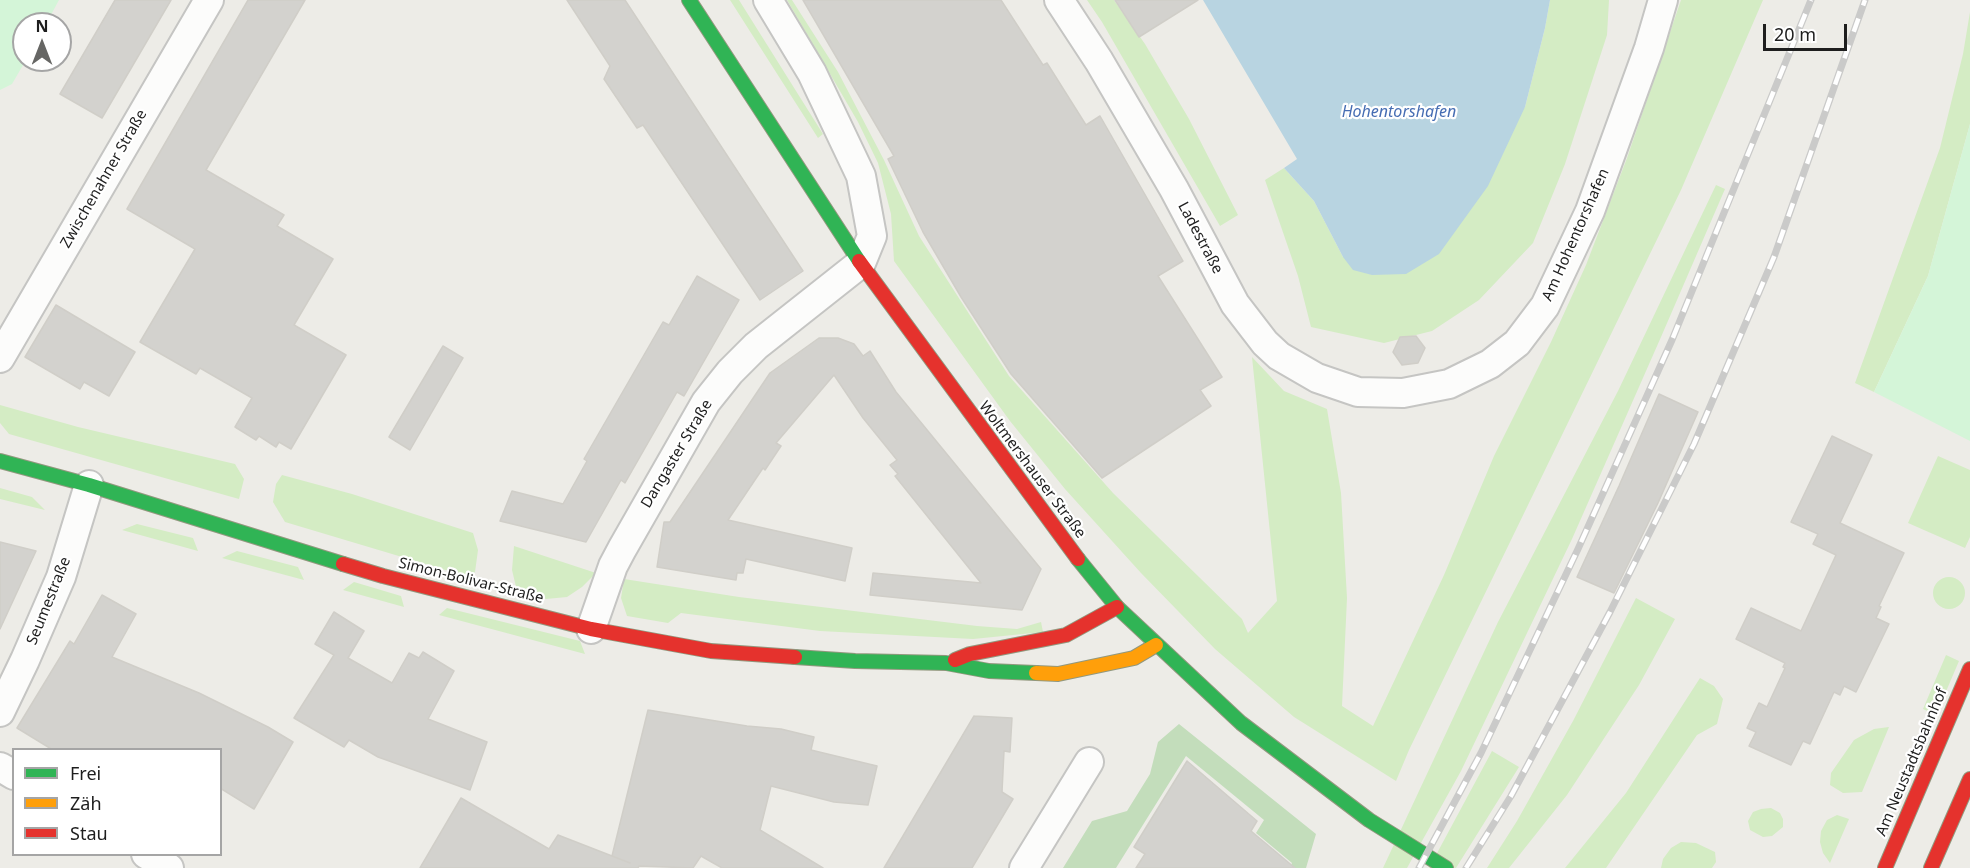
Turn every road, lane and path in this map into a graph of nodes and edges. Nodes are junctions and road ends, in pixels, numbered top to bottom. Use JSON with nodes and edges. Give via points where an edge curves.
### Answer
{"nodes":[{"id":1,"x":209,"y":0,"type":"edge"},
{"id":2,"x":689,"y":0,"type":"edge"},
{"id":3,"x":768,"y":0,"type":"edge"},
{"id":4,"x":1059,"y":0,"type":"edge"},
{"id":5,"x":1663,"y":0,"type":"edge"},
{"id":6,"x":861,"y":263,"type":"junction"},
{"id":7,"x":0,"y":358,"type":"edge"},
{"id":8,"x":1403,"y":393,"type":"joint"},
{"id":9,"x":0,"y":461,"type":"edge"},
{"id":10,"x":88,"y":485,"type":"junction"},
{"id":11,"x":1117,"y":607,"type":"junction"},
{"id":12,"x":591,"y":629,"type":"junction"},
{"id":13,"x":1156,"y":645,"type":"junction"},
{"id":14,"x":946,"y":663,"type":"junction"},
{"id":15,"x":1970,"y":669,"type":"edge"},
{"id":16,"x":0,"y":712,"type":"edge"},
{"id":17,"x":1089,"y":762,"type":"dead end"},
{"id":18,"x":1970,"y":779,"type":"edge"},
{"id":19,"x":148,"y":856,"type":"edge"},
{"id":20,"x":169,"y":868,"type":"edge"},
{"id":21,"x":1024,"y":868,"type":"edge"},
{"id":22,"x":1446,"y":868,"type":"edge"},
{"id":23,"x":1885,"y":868,"type":"edge"},
{"id":24,"x":1931,"y":868,"type":"edge"}],
"edges":[{"from":1,"to":7,"type":"street","name":"Zwischenahner Straße"},
{"from":2,"to":6,"type":"main road","name":"Woltmershauser Straße"},
{"from":3,"to":6,"type":"street","via":[[812,73],[861,176],[872,236]]},
{"from":4,"to":8,"type":"street","name":"Ladestraße","via":[[1168,179],[1235,304],[1265,343],[1317,378],[1358,392]]},
{"from":5,"to":8,"type":"street","name":"Am Hohentorshafen","via":[[1590,211],[1545,306],[1517,343],[1490,364],[1449,384]]},
{"from":6,"to":11,"type":"main road","name":"Woltmershauser Straße","via":[[1063,540]]},
{"from":6,"to":12,"type":"street","name":"Dangaster Straße","via":[[756,346],[706,402],[613,566]]},
{"from":9,"to":10,"type":"main road","name":"Simon-Bolivar-Straße"},
{"from":10,"to":12,"type":"main road","name":"Simon-Bolivar-Straße","via":[[383,576]]},
{"from":10,"to":16,"type":"street","name":"Seumestraße","via":[[61,577]]},
{"from":11,"to":13,"type":"main road","name":"Woltmershauser Straße"},
{"from":11,"to":14,"type":"main road","name":"Simon-Bolivar-Straße","via":[[1066,635],[970,654]]},
{"from":12,"to":14,"type":"main road","name":"Simon-Bolivar-Straße","via":[[711,651]]},
{"from":13,"to":14,"type":"main road","name":"Simon-Bolivar-Straße","via":[[1134,658],[1058,674],[989,671]]},
{"from":13,"to":22,"type":"main road","name":"Woltmershauser Straße","via":[[1241,723],[1369,820]]},
{"from":15,"to":23,"type":"main road","name":"Am Neustadtsbahnhof"},
{"from":17,"to":21,"type":"street"},
{"from":18,"to":24,"type":"main road"},
{"from":19,"to":20,"type":"street"}]}
